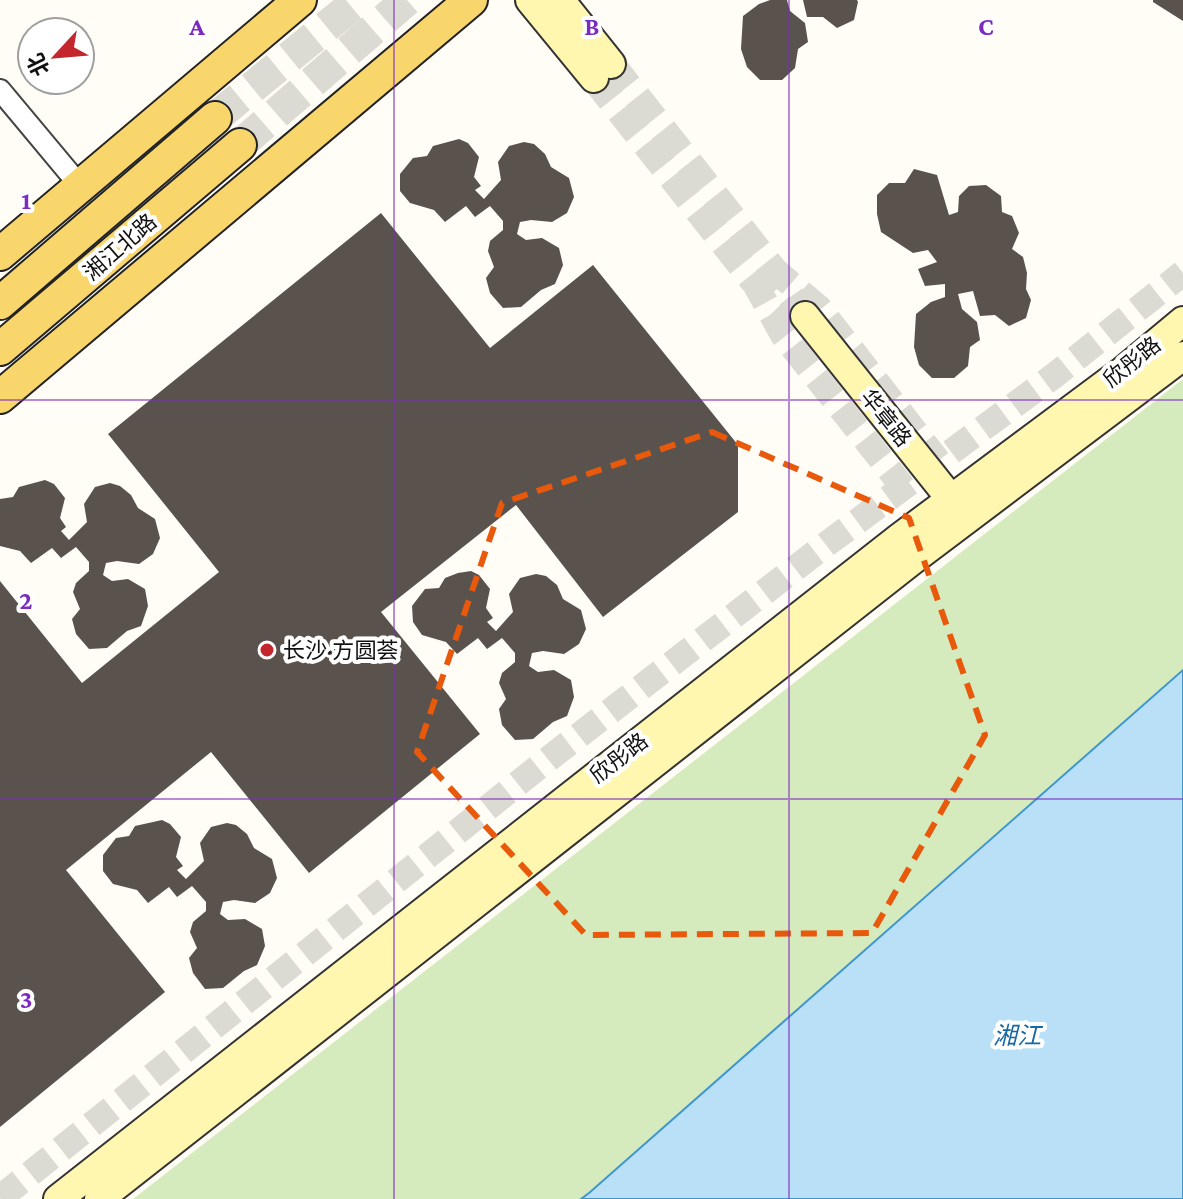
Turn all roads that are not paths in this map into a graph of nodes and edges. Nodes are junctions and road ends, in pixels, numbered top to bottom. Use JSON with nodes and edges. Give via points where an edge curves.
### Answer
{"nodes":[{"id":1,"x":300,"y":0,"type":"edge"},
{"id":2,"x":471,"y":0,"type":"edge"},
{"id":3,"x":530,"y":0,"type":"edge"},
{"id":4,"x":560,"y":0,"type":"edge"},
{"id":5,"x":0,"y":90,"type":"edge"},
{"id":6,"x":215,"y":118,"type":"tunnel mouth"},
{"id":7,"x":240,"y":145,"type":"tunnel mouth"},
{"id":8,"x":81,"y":187,"type":"junction"},
{"id":9,"x":0,"y":254,"type":"edge"},
{"id":10,"x":0,"y":303,"type":"edge"},
{"id":11,"x":800,"y":320,"type":"tunnel mouth"},
{"id":12,"x":1183,"y":321,"type":"edge"},
{"id":13,"x":0,"y":349,"type":"edge"},
{"id":14,"x":1183,"y":356,"type":"edge"},
{"id":15,"x":0,"y":397,"type":"edge"},
{"id":16,"x":954,"y":513,"type":"junction"},
{"id":17,"x":58,"y":1199,"type":"edge"},
{"id":18,"x":99,"y":1199,"type":"edge"}],
"edges":[{"from":1,"to":8,"type":"main road"},
{"from":2,"to":15,"type":"main road"},
{"from":3,"to":4,"type":"main road","via":[[602,71]]},
{"from":5,"to":8,"type":"street"},
{"from":6,"to":10,"type":"main road","name":"湘江北路"},
{"from":7,"to":13,"type":"main road","name":"湘江北路"},
{"from":8,"to":9,"type":"main road"},
{"from":11,"to":16,"type":"main road","name":"华章路"},
{"from":12,"to":16,"type":"main road","name":"欣彤路"},
{"from":14,"to":16,"type":"main road","name":"欣彤路"},
{"from":16,"to":17,"type":"main road","name":"欣彤路"},
{"from":16,"to":18,"type":"main road","name":"欣彤路"}]}
